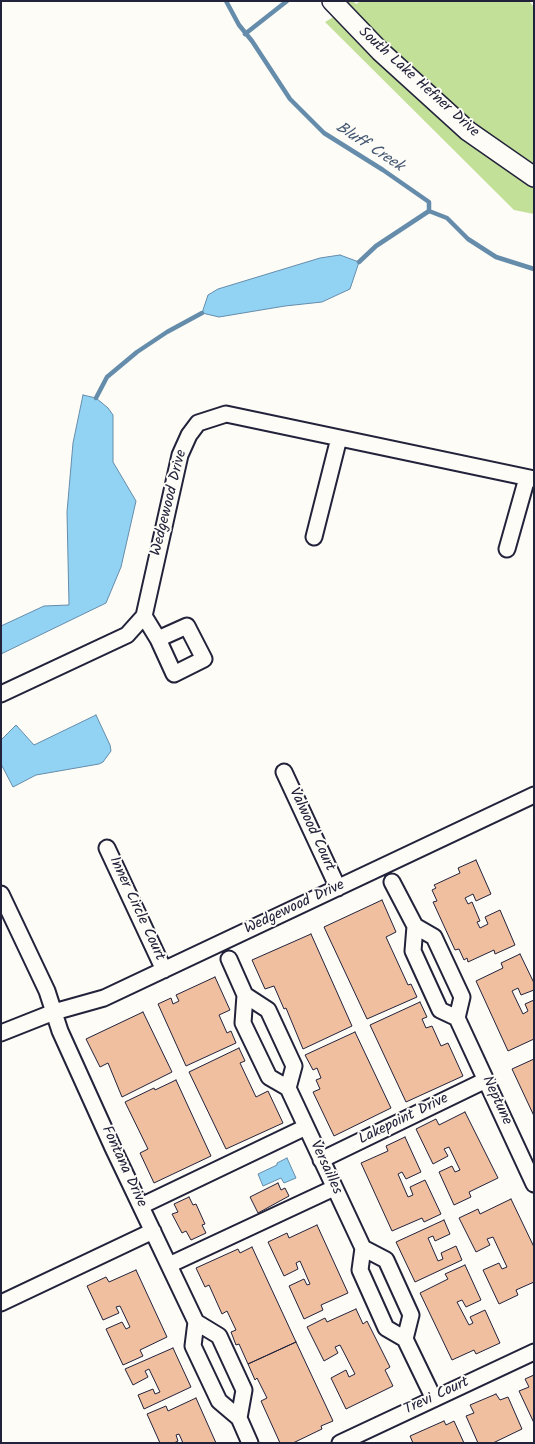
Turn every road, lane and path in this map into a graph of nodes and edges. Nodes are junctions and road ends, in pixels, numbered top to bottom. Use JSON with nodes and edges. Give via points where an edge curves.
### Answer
{"nodes":[{"id":1,"x":332,"y":1,"type":"edge"},
{"id":2,"x":534,"y":176,"type":"edge"},
{"id":3,"x":339,"y":438,"type":"junction"},
{"id":4,"x":530,"y":478,"type":"edge"},
{"id":5,"x":314,"y":537,"type":"dead end"},
{"id":6,"x":507,"y":549,"type":"dead end"},
{"id":7,"x":144,"y":616,"type":"junction"},
{"id":8,"x":158,"y":639,"type":"dead end"},
{"id":9,"x":1,"y":694,"type":"edge"},
{"id":10,"x":284,"y":772,"type":"dead end"},
{"id":11,"x":534,"y":795,"type":"edge"},
{"id":12,"x":107,"y":848,"type":"dead end"},
{"id":13,"x":392,"y":882,"type":"dead end"},
{"id":14,"x":338,"y":888,"type":"junction"},
{"id":15,"x":1,"y":894,"type":"edge"},
{"id":16,"x":414,"y":926,"type":"junction"},
{"id":17,"x":229,"y":959,"type":"dead end"},
{"id":18,"x":164,"y":970,"type":"junction"},
{"id":19,"x":245,"y":995,"type":"junction"},
{"id":20,"x":54,"y":1012,"type":"junction"},
{"id":21,"x":457,"y":1018,"type":"junction"},
{"id":22,"x":1,"y":1033,"type":"edge"},
{"id":23,"x":486,"y":1080,"type":"junction"},
{"id":24,"x":288,"y":1088,"type":"junction"},
{"id":25,"x":306,"y":1127,"type":"junction"},
{"id":26,"x":321,"y":1160,"type":"junction"},
{"id":27,"x":534,"y":1184,"type":"edge"},
{"id":28,"x":334,"y":1188,"type":"junction"},
{"id":29,"x":141,"y":1206,"type":"junction"},
{"id":30,"x":153,"y":1232,"type":"junction"},
{"id":31,"x":363,"y":1248,"type":"junction"},
{"id":32,"x":169,"y":1265,"type":"junction"},
{"id":33,"x":1,"y":1303,"type":"edge"},
{"id":34,"x":196,"y":1322,"type":"junction"},
{"id":35,"x":405,"y":1339,"type":"junction"},
{"id":36,"x":534,"y":1352,"type":"edge"},
{"id":37,"x":434,"y":1399,"type":"junction"},
{"id":38,"x":239,"y":1418,"type":"junction"},
{"id":39,"x":250,"y":1443,"type":"edge"},
{"id":40,"x":340,"y":1443,"type":"edge"}],
"edges":[{"from":1,"to":2,"type":"street","name":"South Lake Hefner Drive","via":[[386,57],[468,131]]},
{"from":3,"to":4,"type":"street","name":"Wedgewood Drive"},
{"from":3,"to":5,"type":"street"},
{"from":3,"to":7,"type":"street","name":"Wedgewood Drive","via":[[226,414],[198,423],[180,456]]},
{"from":4,"to":6,"type":"street"},
{"from":7,"to":8,"type":"street"},
{"from":7,"to":9,"type":"street","name":"Wedgewood Drive","via":[[127,635]]},
{"from":10,"to":14,"type":"street","name":"Valwood Court"},
{"from":11,"to":14,"type":"street","name":"Wedgewood Drive"},
{"from":12,"to":18,"type":"street","name":"Inner Circle Court"},
{"from":13,"to":16,"type":"street"},
{"from":14,"to":18,"type":"street","name":"Wedgewood Drive"},
{"from":15,"to":20,"type":"street"},
{"from":16,"to":21,"type":"street","via":[[413,951],[432,993],[440,1010]]},
{"from":16,"to":21,"type":"street","via":[[434,937],[462,996]]},
{"from":17,"to":19,"type":"street"},
{"from":18,"to":20,"type":"street","name":"Wedgewood Drive","via":[[104,998]]},
{"from":19,"to":24,"type":"street","via":[[243,1023],[269,1077]]},
{"from":19,"to":24,"type":"street","via":[[268,1010],[294,1066]]},
{"from":20,"to":22,"type":"street","name":"Wedgewood Drive"},
{"from":20,"to":29,"type":"street","name":"Fontana Drive"},
{"from":21,"to":23,"type":"street","name":"Neptune"},
{"from":23,"to":26,"type":"street","name":"Lakepoint Drive"},
{"from":23,"to":27,"type":"street","name":"Neptune"},
{"from":24,"to":25,"type":"street","name":"Versailles"},
{"from":25,"to":26,"type":"street","name":"Versailles"},
{"from":25,"to":29,"type":"street"},
{"from":26,"to":28,"type":"street","name":"Versailles"},
{"from":28,"to":31,"type":"street","name":"Versailles"},
{"from":28,"to":32,"type":"street"},
{"from":29,"to":30,"type":"street","name":"Fontana Drive"},
{"from":30,"to":32,"type":"street","name":"Fontana Drive"},
{"from":30,"to":33,"type":"street"},
{"from":31,"to":35,"type":"street","via":[[360,1270],[386,1328]]},
{"from":31,"to":35,"type":"street","via":[[386,1260],[410,1315]]},
{"from":32,"to":34,"type":"street","name":"Fontana Drive"},
{"from":34,"to":38,"type":"street","via":[[193,1346],[219,1401]]},
{"from":34,"to":38,"type":"street","via":[[219,1336],[244,1390]]},
{"from":35,"to":37,"type":"street"},
{"from":36,"to":37,"type":"street","name":"Trevi Court"},
{"from":37,"to":40,"type":"street","name":"Trevi Court"},
{"from":38,"to":39,"type":"street"}]}
